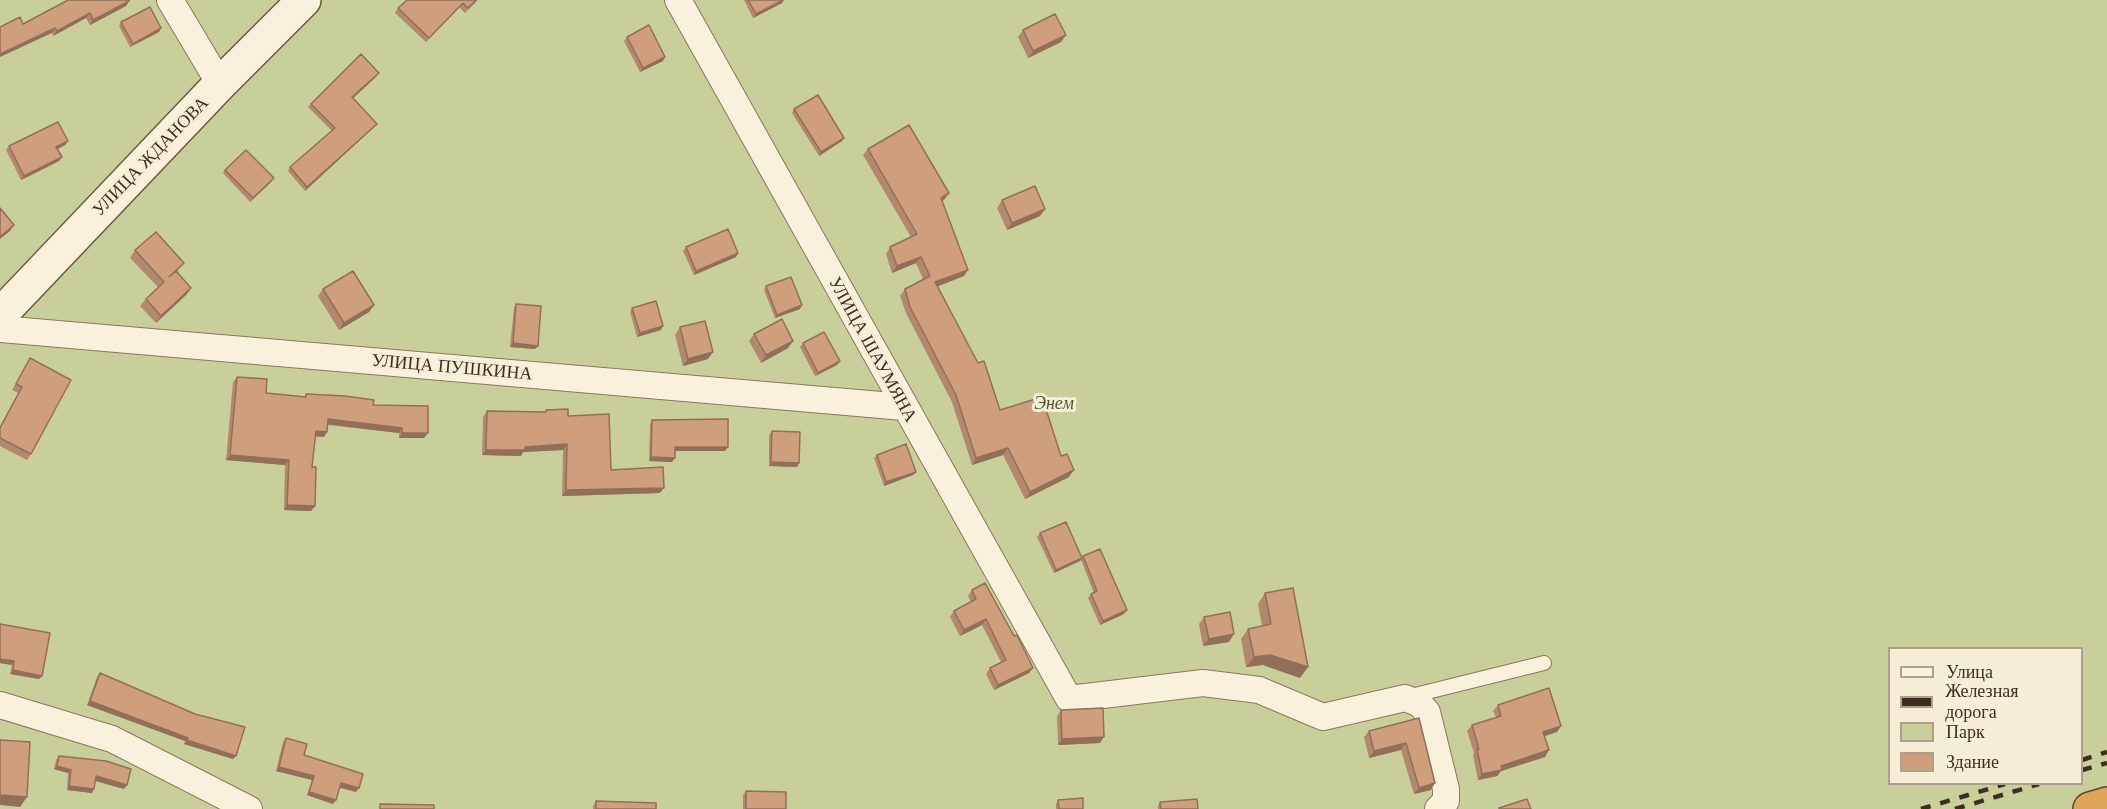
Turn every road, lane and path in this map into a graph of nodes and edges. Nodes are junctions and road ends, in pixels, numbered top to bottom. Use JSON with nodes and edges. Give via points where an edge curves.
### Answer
{"nodes":[{"id":1,"x":170,"y":0,"type":"edge"},
{"id":2,"x":304,"y":0,"type":"edge"},
{"id":3,"x":678,"y":0,"type":"edge"},
{"id":4,"x":220,"y":84,"type":"junction"},
{"id":5,"x":0,"y":315,"type":"edge"},
{"id":6,"x":0,"y":329,"type":"edge"},
{"id":7,"x":904,"y":407,"type":"junction"},
{"id":8,"x":1544,"y":663,"type":"dead end"},
{"id":9,"x":1406,"y":698,"type":"junction"},
{"id":10,"x":0,"y":705,"type":"edge"},
{"id":11,"x":2107,"y":804,"type":"edge"},
{"id":12,"x":249,"y":809,"type":"edge"},
{"id":13,"x":1438,"y":809,"type":"edge"},
{"id":14,"x":2090,"y":809,"type":"edge"}],
"edges":[{"from":1,"to":4,"type":"street"},
{"from":2,"to":4,"type":"street","name":"УЛИЦА ЖДАНОВА"},
{"from":3,"to":7,"type":"street","name":"УЛИЦА ШАУМЯНА"},
{"from":4,"to":5,"type":"street","name":"УЛИЦА ЖДАНОВА"},
{"from":6,"to":7,"type":"street","name":"УЛИЦА ПУШКИНА"},
{"from":7,"to":9,"type":"street","name":"УЛИЦА ШАУМЯНА","via":[[1069,699],[1203,683],[1259,690],[1323,717]]},
{"from":8,"to":9,"type":"lane"},
{"from":9,"to":13,"type":"street","via":[[1427,712],[1446,789],[1446,801]]},
{"from":10,"to":12,"type":"street","via":[[112,740]]},
{"from":11,"to":14,"type":"highway"}]}
